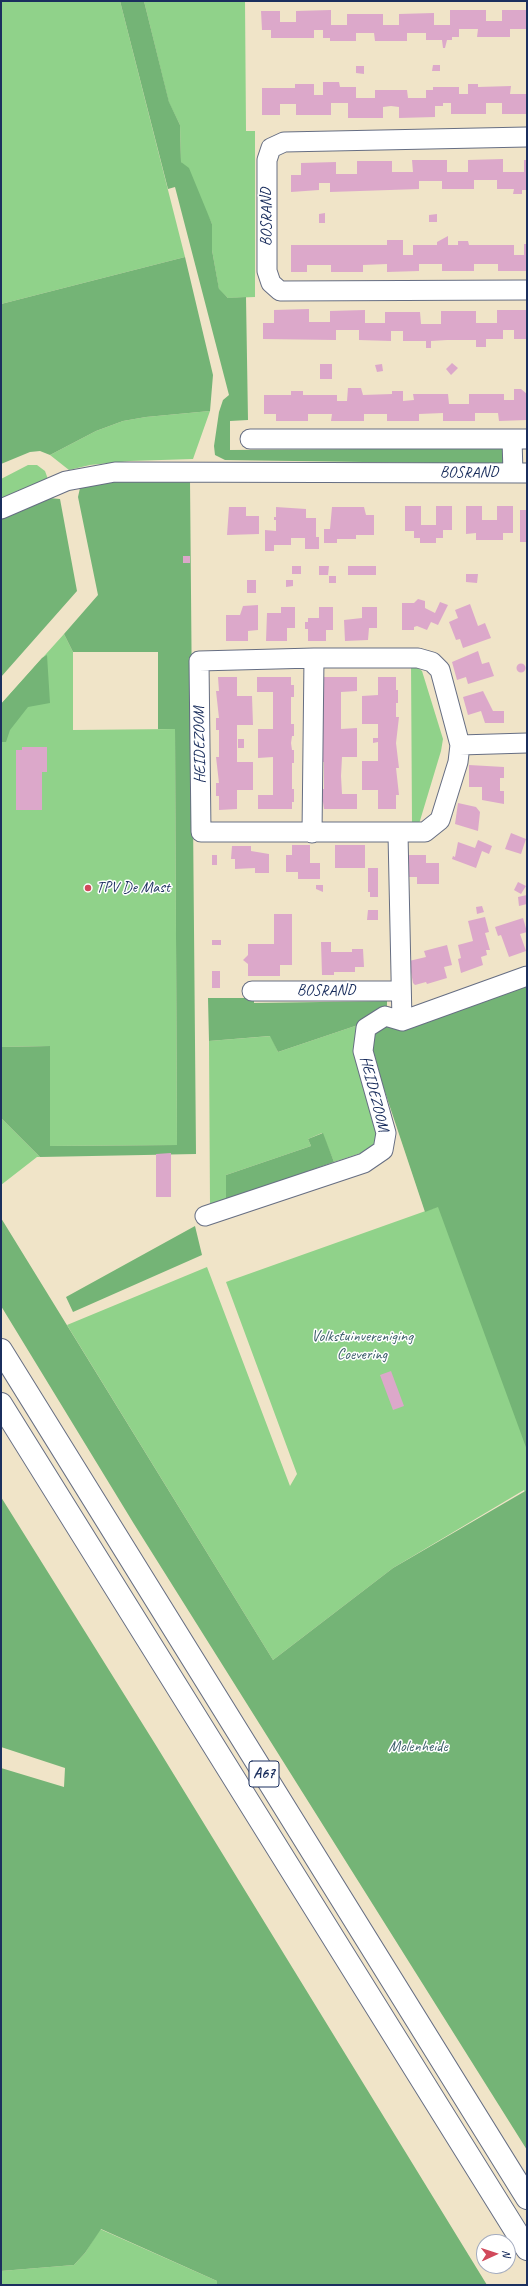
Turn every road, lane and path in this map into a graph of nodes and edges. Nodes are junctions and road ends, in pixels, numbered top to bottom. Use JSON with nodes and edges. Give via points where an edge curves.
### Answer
{"nodes":[{"id":1,"x":527,"y":137,"type":"edge"},
{"id":2,"x":527,"y":290,"type":"edge"},
{"id":3,"x":250,"y":439,"type":"dead end"},
{"id":4,"x":520,"y":439,"type":"edge"},
{"id":5,"x":520,"y":473,"type":"edge"},
{"id":6,"x":1,"y":509,"type":"edge"},
{"id":7,"x":314,"y":658,"type":"junction"},
{"id":8,"x":527,"y":742,"type":"edge"},
{"id":9,"x":460,"y":745,"type":"junction"},
{"id":10,"x":312,"y":833,"type":"junction"},
{"id":11,"x":398,"y":834,"type":"junction"},
{"id":12,"x":527,"y":976,"type":"edge"},
{"id":13,"x":252,"y":991,"type":"dead end"},
{"id":14,"x":401,"y":991,"type":"junction"},
{"id":15,"x":402,"y":1021,"type":"junction"},
{"id":16,"x":205,"y":1216,"type":"dead end"},
{"id":17,"x":1,"y":1350,"type":"edge"},
{"id":18,"x":1,"y":1404,"type":"edge"},
{"id":19,"x":527,"y":2198,"type":"edge"},
{"id":20,"x":527,"y":2249,"type":"edge"}],
"edges":[{"from":1,"to":2,"type":"street","name":"BOSRAND","via":[[284,142],[271,148],[267,160],[267,271],[270,284],[280,291]]},
{"from":3,"to":4,"type":"street","name":"BOSRAND"},
{"from":4,"to":5,"type":"street","name":"BOSRAND"},
{"from":5,"to":6,"type":"street","name":"BOSRAND","via":[[115,472],[66,481]]},
{"from":7,"to":9,"type":"street","name":"HEIDEZOOM","via":[[418,658],[432,662],[440,670]]},
{"from":7,"to":10,"type":"street"},
{"from":7,"to":10,"type":"street","name":"HEIDEZOOM","via":[[199,661],[201,832]]},
{"from":8,"to":9,"type":"street"},
{"from":9,"to":11,"type":"street","name":"HEIDEZOOM","via":[[458,762],[440,820],[425,832]]},
{"from":10,"to":11,"type":"street","name":"HEIDEZOOM"},
{"from":11,"to":14,"type":"street"},
{"from":12,"to":15,"type":"street"},
{"from":13,"to":14,"type":"street","name":"BOSRAND"},
{"from":14,"to":15,"type":"street"},
{"from":15,"to":16,"type":"street","name":"HEIDEZOOM","via":[[385,1016],[366,1028],[363,1051],[386,1133],[383,1150],[364,1162]]},
{"from":17,"to":19,"type":"highway","number":"A67"},
{"from":18,"to":20,"type":"highway","number":"A67"}]}
